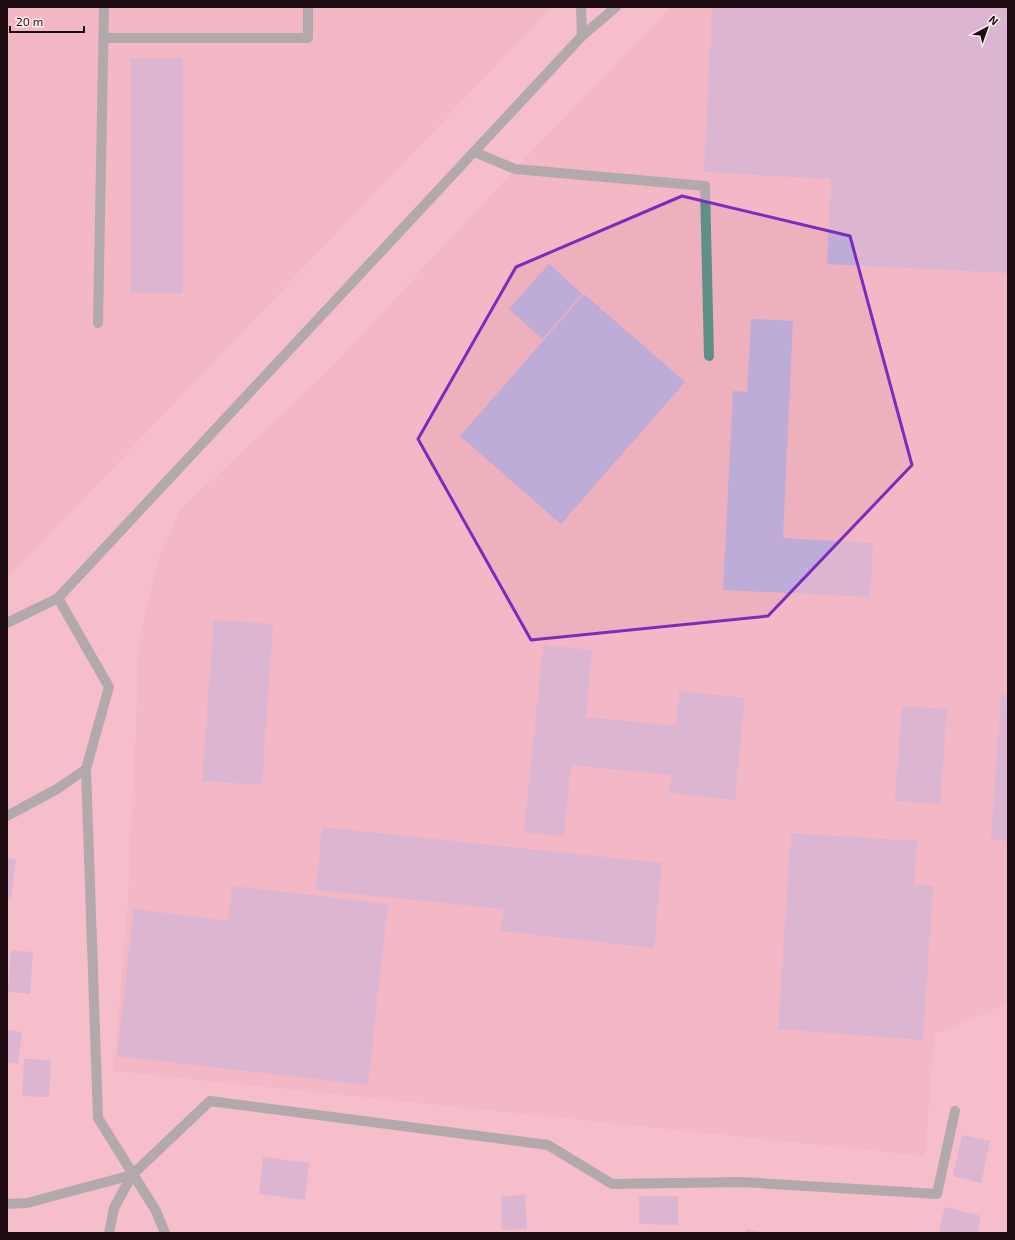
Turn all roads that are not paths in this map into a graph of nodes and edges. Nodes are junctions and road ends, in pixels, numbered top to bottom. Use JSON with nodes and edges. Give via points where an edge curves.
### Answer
{"nodes":[{"id":1,"x":104,"y":7,"type":"edge"},
{"id":2,"x":308,"y":7,"type":"edge"},
{"id":3,"x":581,"y":7,"type":"edge"},
{"id":4,"x":616,"y":7,"type":"edge"},
{"id":5,"x":582,"y":36,"type":"junction"},
{"id":6,"x":104,"y":38,"type":"junction"},
{"id":7,"x":474,"y":152,"type":"junction"},
{"id":8,"x":98,"y":323,"type":"dead end"},
{"id":9,"x":709,"y":356,"type":"dead end"},
{"id":10,"x":58,"y":598,"type":"junction"},
{"id":11,"x":7,"y":623,"type":"edge"},
{"id":12,"x":86,"y":769,"type":"junction"},
{"id":13,"x":7,"y":816,"type":"edge"},
{"id":14,"x":955,"y":1111,"type":"dead end"},
{"id":15,"x":132,"y":1174,"type":"junction"},
{"id":16,"x":7,"y":1204,"type":"edge"},
{"id":17,"x":108,"y":1233,"type":"edge"},
{"id":18,"x":165,"y":1233,"type":"edge"}],
"edges":[{"from":1,"to":6,"type":"street"},
{"from":2,"to":6,"type":"street","via":[[308,38]]},
{"from":3,"to":5,"type":"street"},
{"from":4,"to":5,"type":"street"},
{"from":5,"to":7,"type":"street"},
{"from":6,"to":8,"type":"street"},
{"from":7,"to":9,"type":"street","via":[[515,169],[705,186]]},
{"from":7,"to":10,"type":"street"},
{"from":10,"to":11,"type":"street"},
{"from":10,"to":12,"type":"street","via":[[109,687]]},
{"from":12,"to":13,"type":"street","via":[[57,789]]},
{"from":12,"to":15,"type":"street","via":[[98,1118]]},
{"from":14,"to":15,"type":"street","via":[[937,1194],[742,1182],[612,1184],[548,1144],[210,1101]]},
{"from":15,"to":16,"type":"street","via":[[27,1203]]},
{"from":15,"to":17,"type":"street","via":[[114,1208]]},
{"from":15,"to":18,"type":"street","via":[[156,1211]]}]}
